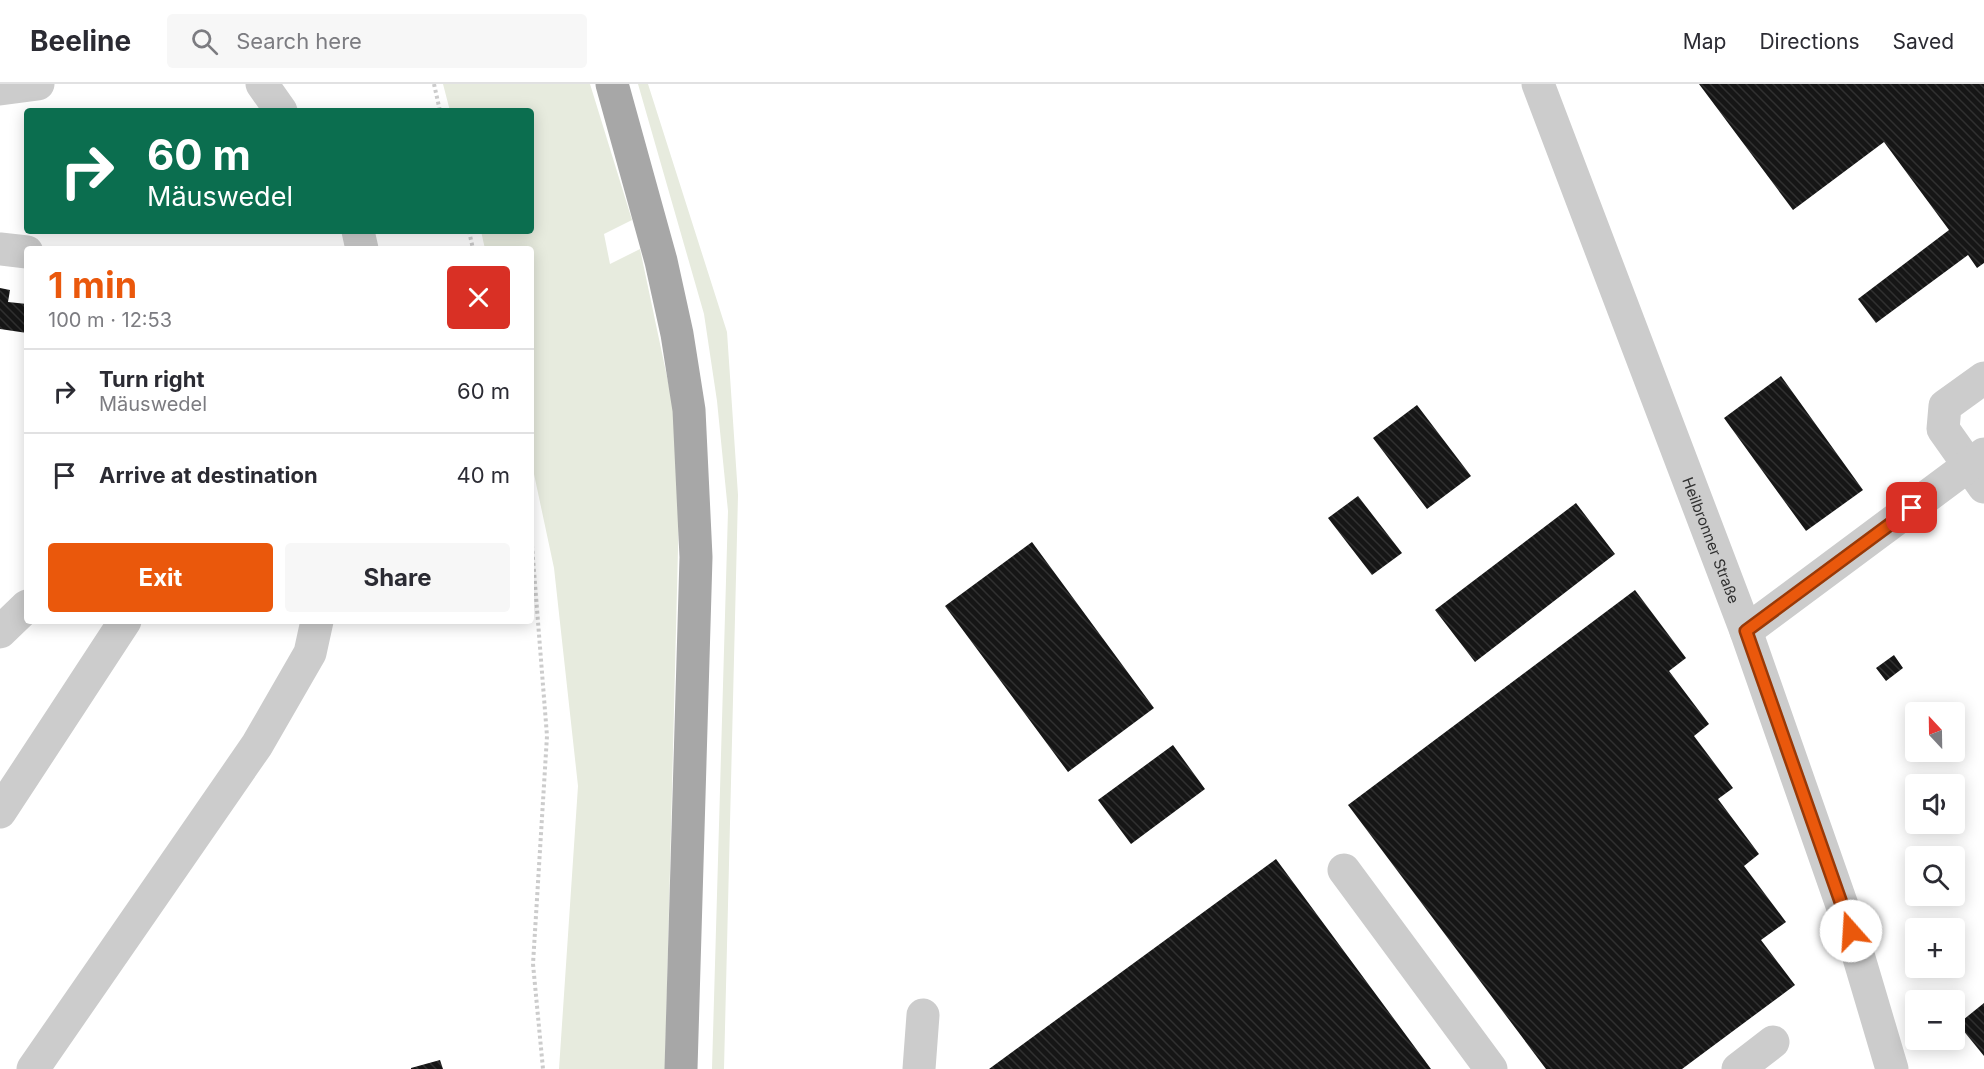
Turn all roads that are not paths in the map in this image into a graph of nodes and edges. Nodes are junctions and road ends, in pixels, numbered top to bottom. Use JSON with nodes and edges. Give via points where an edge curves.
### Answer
{"nodes":[{"id":1,"x":38,"y":84,"type":"edge"},
{"id":2,"x":262,"y":84,"type":"edge"},
{"id":3,"x":612,"y":84,"type":"edge"},
{"id":4,"x":1538,"y":84,"type":"edge"},
{"id":5,"x":0,"y":89,"type":"edge"},
{"id":6,"x":279,"y":108,"type":"edge"},
{"id":7,"x":0,"y":249,"type":"edge"},
{"id":8,"x":24,"y":252,"type":"edge"},
{"id":9,"x":1984,"y":378,"type":"edge"},
{"id":10,"x":1979,"y":469,"type":"edge"},
{"id":11,"x":24,"y":609,"type":"edge"},
{"id":12,"x":123,"y":624,"type":"edge"},
{"id":13,"x":316,"y":624,"type":"edge"},
{"id":14,"x":1746,"y":631,"type":"junction"},
{"id":15,"x":0,"y":632,"type":"edge"},
{"id":16,"x":0,"y":813,"type":"edge"},
{"id":17,"x":1344,"y":870,"type":"dead end"},
{"id":18,"x":923,"y":1015,"type":"dead end"},
{"id":19,"x":1773,"y":1042,"type":"dead end"},
{"id":20,"x":33,"y":1069,"type":"edge"},
{"id":21,"x":681,"y":1069,"type":"edge"},
{"id":22,"x":919,"y":1069,"type":"edge"},
{"id":23,"x":1491,"y":1069,"type":"edge"},
{"id":24,"x":1738,"y":1069,"type":"edge"},
{"id":25,"x":1892,"y":1069,"type":"edge"}],
"edges":[{"from":1,"to":5,"type":"street"},
{"from":2,"to":6,"type":"street"},
{"from":3,"to":21,"type":"main road","via":[[661,261],[689,410],[696,557]]},
{"from":4,"to":14,"type":"street","name":"Heilbronner Straße"},
{"from":7,"to":8,"type":"street"},
{"from":9,"to":10,"type":"street","via":[[1945,406],[1943,429]]},
{"from":10,"to":14,"type":"street"},
{"from":11,"to":15,"type":"street"},
{"from":12,"to":16,"type":"street"},
{"from":13,"to":20,"type":"street","via":[[310,653],[257,745]]},
{"from":14,"to":25,"type":"street","name":"Heilbronner Straße","via":[[1851,931]]},
{"from":17,"to":23,"type":"street"},
{"from":18,"to":22,"type":"street"},
{"from":19,"to":24,"type":"street"}]}
